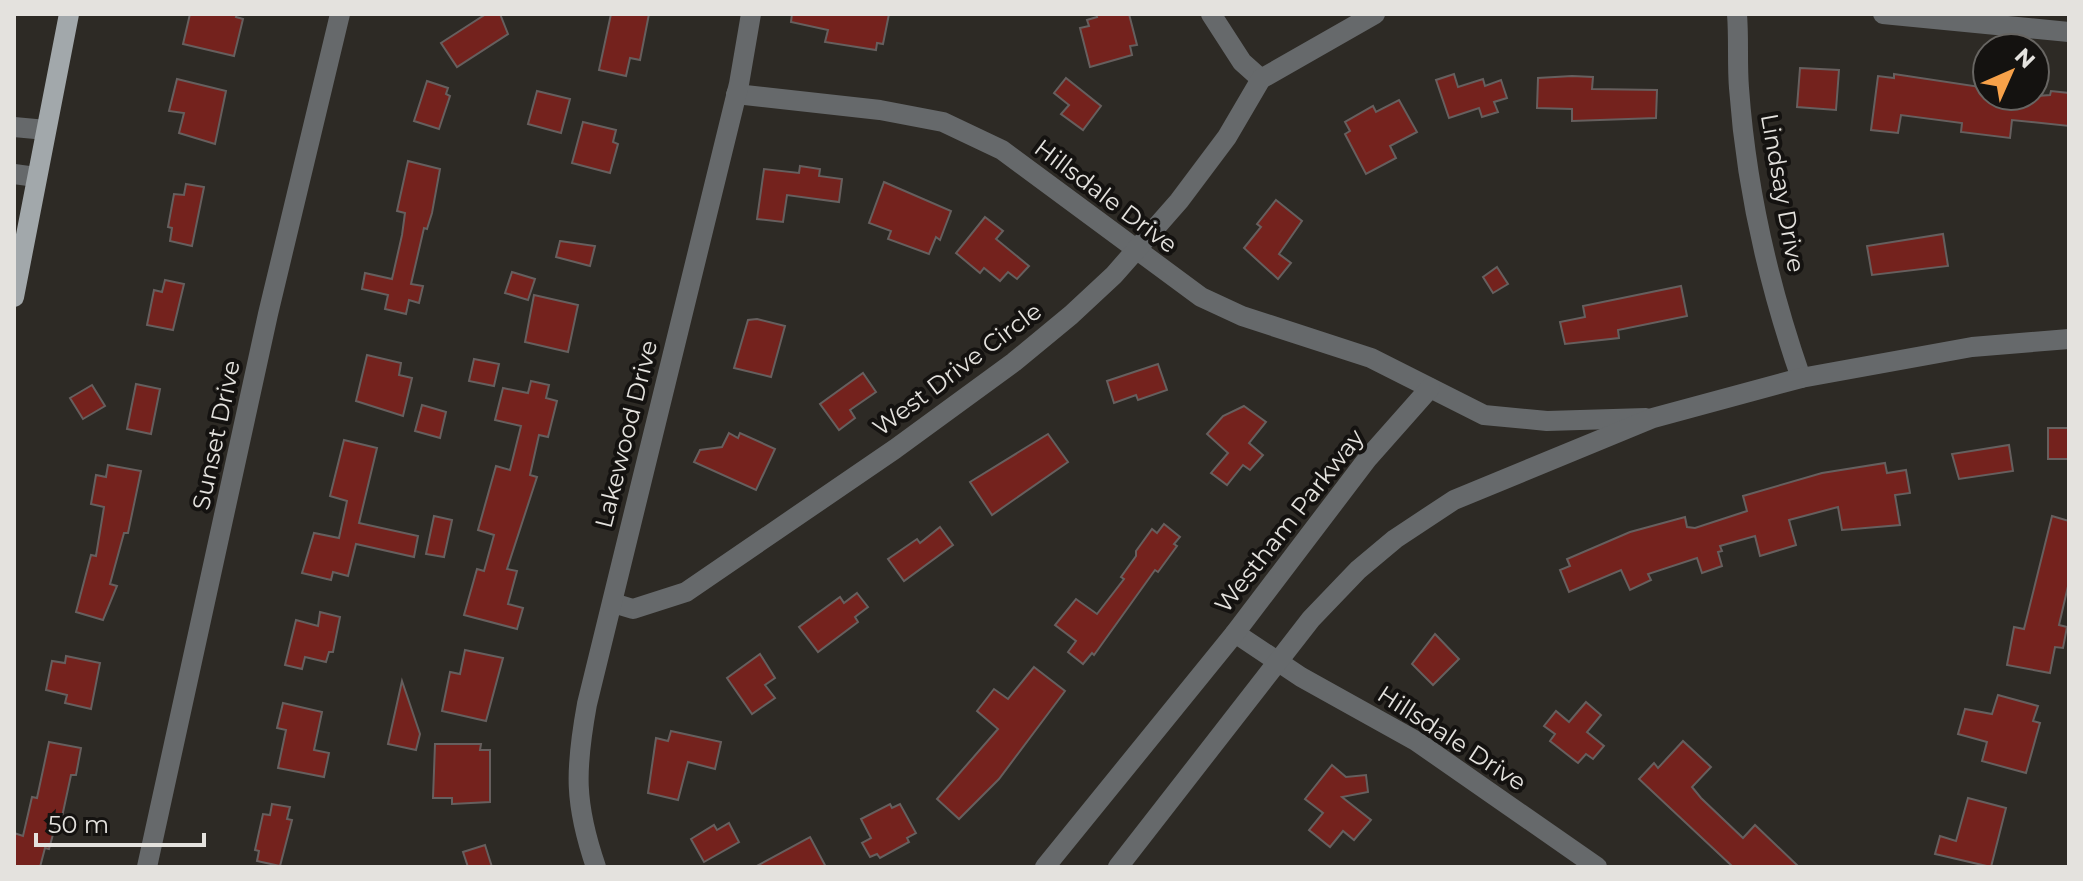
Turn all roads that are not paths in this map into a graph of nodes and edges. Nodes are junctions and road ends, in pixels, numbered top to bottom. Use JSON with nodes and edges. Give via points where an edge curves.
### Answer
{"nodes":[{"id":1,"x":69,"y":14,"type":"edge"},
{"id":2,"x":340,"y":14,"type":"edge"},
{"id":3,"x":751,"y":14,"type":"edge"},
{"id":4,"x":1211,"y":14,"type":"edge"},
{"id":5,"x":1375,"y":14,"type":"edge"},
{"id":6,"x":1737,"y":14,"type":"edge"},
{"id":7,"x":1883,"y":14,"type":"edge"},
{"id":8,"x":2069,"y":32,"type":"edge"},
{"id":9,"x":1261,"y":79,"type":"junction"},
{"id":10,"x":736,"y":94,"type":"junction"},
{"id":11,"x":14,"y":127,"type":"edge"},
{"id":12,"x":46,"y":130,"type":"junction"},
{"id":13,"x":14,"y":174,"type":"edge"},
{"id":14,"x":36,"y":177,"type":"junction"},
{"id":15,"x":1135,"y":251,"type":"junction"},
{"id":16,"x":14,"y":297,"type":"edge"},
{"id":17,"x":2069,"y":339,"type":"edge"},
{"id":18,"x":1801,"y":378,"type":"junction"},
{"id":19,"x":1430,"y":388,"type":"junction"},
{"id":20,"x":1653,"y":418,"type":"junction"},
{"id":21,"x":613,"y":603,"type":"junction"},
{"id":22,"x":1235,"y":633,"type":"junction"},
{"id":23,"x":1275,"y":661,"type":"junction"},
{"id":24,"x":147,"y":867,"type":"edge"},
{"id":25,"x":596,"y":867,"type":"edge"},
{"id":26,"x":1045,"y":867,"type":"edge"},
{"id":27,"x":1118,"y":867,"type":"edge"},
{"id":28,"x":1597,"y":867,"type":"edge"}],
"edges":[{"from":1,"to":12,"type":"main road"},
{"from":2,"to":24,"type":"street","name":"Sunset Drive","via":[[268,314]]},
{"from":3,"to":10,"type":"street","name":"Lakewood Drive"},
{"from":4,"to":9,"type":"street","via":[[1242,62]]},
{"from":5,"to":9,"type":"street","name":"West Drive Circle"},
{"from":6,"to":18,"type":"street","name":"Lindsay Drive","via":[[1739,88],[1759,222]]},
{"from":7,"to":8,"type":"street"},
{"from":9,"to":15,"type":"street","name":"West Drive Circle","via":[[1227,137]]},
{"from":10,"to":15,"type":"street","name":"Hillsdale Drive","via":[[943,122],[1002,150]]},
{"from":10,"to":21,"type":"street","name":"Lakewood Drive"},
{"from":11,"to":12,"type":"street"},
{"from":12,"to":14,"type":"main road"},
{"from":13,"to":14,"type":"street"},
{"from":14,"to":16,"type":"main road"},
{"from":15,"to":19,"type":"street","name":"Hillsdale Drive","via":[[1242,316],[1371,358]]},
{"from":15,"to":21,"type":"street","name":"West Drive Circle","via":[[1014,362],[698,584],[633,609]]},
{"from":17,"to":18,"type":"street","via":[[1972,347]]},
{"from":18,"to":20,"type":"street"},
{"from":19,"to":20,"type":"street","via":[[1484,415],[1547,421]]},
{"from":19,"to":22,"type":"street","name":"Westham Parkway","via":[[1368,458]]},
{"from":20,"to":23,"type":"street","via":[[1454,500],[1358,570]]},
{"from":21,"to":25,"type":"street","name":"Lakewood Drive","via":[[587,704],[577,772],[579,809]]},
{"from":22,"to":23,"type":"street","name":"Hillsdale Drive"},
{"from":22,"to":26,"type":"street","name":"Westham Parkway"},
{"from":23,"to":27,"type":"street"},
{"from":23,"to":28,"type":"street","name":"Hillsdale Drive","via":[[1416,741]]}]}
